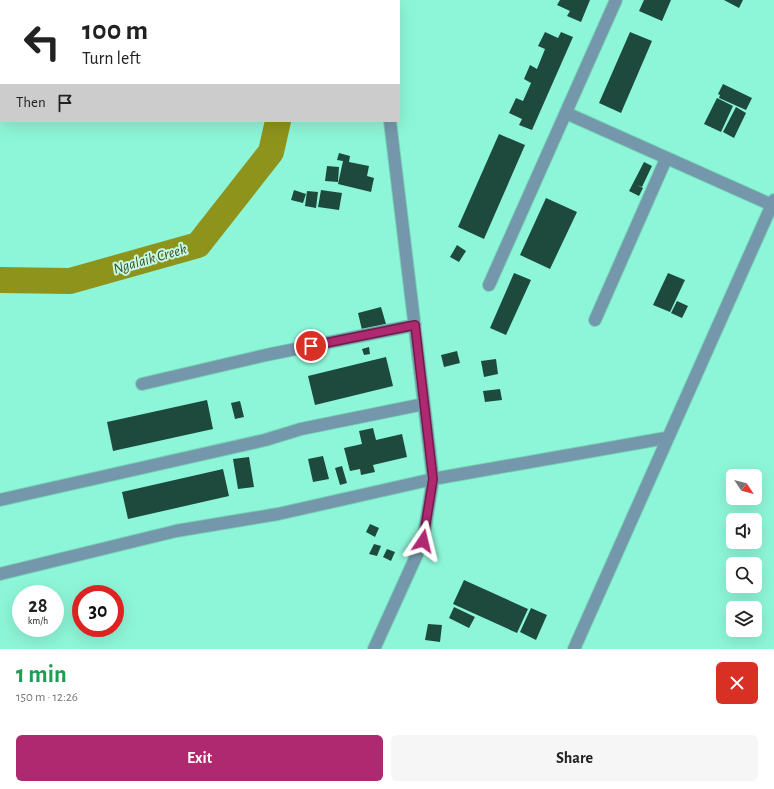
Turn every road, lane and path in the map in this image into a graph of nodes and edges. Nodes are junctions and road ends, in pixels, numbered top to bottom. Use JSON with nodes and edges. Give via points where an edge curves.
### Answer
{"nodes":[{"id":1,"x":616,"y":0,"type":"edge"},
{"id":2,"x":566,"y":113,"type":"junction"},
{"id":3,"x":390,"y":122,"type":"edge"},
{"id":4,"x":666,"y":159,"type":"junction"},
{"id":5,"x":773,"y":203,"type":"edge"},
{"id":6,"x":489,"y":285,"type":"dead end"},
{"id":7,"x":595,"y":320,"type":"dead end"},
{"id":8,"x":415,"y":325,"type":"junction"},
{"id":9,"x":142,"y":384,"type":"dead end"},
{"id":10,"x":424,"y":404,"type":"junction"},
{"id":11,"x":666,"y":438,"type":"junction"},
{"id":12,"x":433,"y":479,"type":"junction"},
{"id":13,"x":0,"y":500,"type":"edge"},
{"id":14,"x":0,"y":574,"type":"edge"},
{"id":15,"x":374,"y":649,"type":"edge"},
{"id":16,"x":574,"y":649,"type":"edge"}],
"edges":[{"from":1,"to":2,"type":"street"},
{"from":2,"to":4,"type":"street"},
{"from":2,"to":6,"type":"street"},
{"from":3,"to":8,"type":"street"},
{"from":4,"to":5,"type":"street"},
{"from":4,"to":7,"type":"street"},
{"from":5,"to":11,"type":"street"},
{"from":8,"to":9,"type":"street","via":[[266,355]]},
{"from":8,"to":10,"type":"street"},
{"from":10,"to":12,"type":"street"},
{"from":10,"to":13,"type":"street","via":[[302,428],[265,440]]},
{"from":11,"to":12,"type":"street"},
{"from":11,"to":16,"type":"street"},
{"from":12,"to":14,"type":"street","via":[[278,514],[176,531]]},
{"from":12,"to":15,"type":"street","via":[[423,541]]}]}
